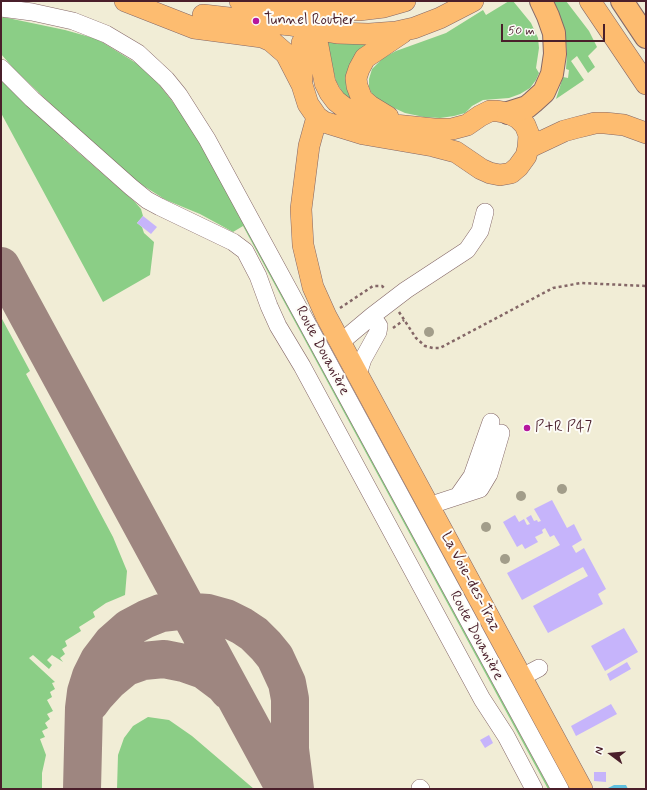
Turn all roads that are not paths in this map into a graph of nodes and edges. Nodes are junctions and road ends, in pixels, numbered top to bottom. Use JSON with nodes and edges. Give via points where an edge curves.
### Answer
{"nodes":[{"id":1,"x":125,"y":1,"type":"edge"},
{"id":2,"x":132,"y":1,"type":"edge"},
{"id":3,"x":241,"y":1,"type":"edge"},
{"id":4,"x":406,"y":1,"type":"edge"},
{"id":5,"x":472,"y":1,"type":"edge"},
{"id":6,"x":541,"y":1,"type":"edge"},
{"id":7,"x":582,"y":1,"type":"edge"},
{"id":8,"x":590,"y":1,"type":"edge"},
{"id":9,"x":622,"y":1,"type":"edge"},
{"id":10,"x":311,"y":4,"type":"edge"},
{"id":11,"x":362,"y":5,"type":"edge"},
{"id":12,"x":1,"y":8,"type":"edge"},
{"id":13,"x":310,"y":29,"type":"junction"},
{"id":14,"x":405,"y":31,"type":"junction"},
{"id":15,"x":646,"y":37,"type":"edge"},
{"id":16,"x":617,"y":41,"type":"junction"},
{"id":17,"x":1,"y":68,"type":"edge"},
{"id":18,"x":646,"y":84,"type":"edge"},
{"id":19,"x":302,"y":85,"type":"junction"},
{"id":20,"x":508,"y":113,"type":"junction"},
{"id":21,"x":317,"y":117,"type":"junction"},
{"id":22,"x":475,"y":119,"type":"junction"},
{"id":23,"x":336,"y":127,"type":"junction"},
{"id":24,"x":412,"y":127,"type":"junction"},
{"id":25,"x":646,"y":133,"type":"edge"},
{"id":26,"x":309,"y":146,"type":"junction"},
{"id":27,"x":528,"y":148,"type":"junction"},
{"id":28,"x":474,"y":164,"type":"junction"},
{"id":29,"x":485,"y":212,"type":"dead end"},
{"id":30,"x":372,"y":316,"type":"junction"},
{"id":31,"x":340,"y":342,"type":"junction"},
{"id":32,"x":358,"y":374,"type":"junction"},
{"id":33,"x":458,"y":496,"type":"junction"},
{"id":34,"x":428,"y":506,"type":"junction"},
{"id":35,"x":534,"y":789,"type":"edge"},
{"id":36,"x":560,"y":789,"type":"edge"},
{"id":37,"x":582,"y":789,"type":"edge"}],
"edges":[{"from":1,"to":19,"type":"main road","via":[[194,28],[262,37],[271,41],[286,54]]},
{"from":2,"to":13,"type":"main road","via":[[171,11]]},
{"from":3,"to":10,"type":"main road"},
{"from":4,"to":11,"type":"main road","via":[[391,5]]},
{"from":5,"to":14,"type":"main road","via":[[440,18]]},
{"from":6,"to":20,"type":"highway","via":[[554,33],[555,54],[552,74],[544,92],[533,102]]},
{"from":7,"to":16,"type":"main road"},
{"from":8,"to":16,"type":"main road"},
{"from":9,"to":15,"type":"highway"},
{"from":10,"to":11,"type":"main road","via":[[344,9]]},
{"from":10,"to":13,"type":"main road"},
{"from":12,"to":36,"type":"street","name":"Route Douanière","via":[[73,21],[106,34],[138,53],[179,95],[207,139]]},
{"from":13,"to":14,"type":"main road","via":[[353,34]]},
{"from":13,"to":19,"type":"main road","via":[[302,43]]},
{"from":13,"to":24,"type":"main road","via":[[318,46],[324,83],[336,101],[366,118],[385,124]]},
{"from":14,"to":24,"type":"main road","via":[[365,58],[356,82],[362,99],[370,106],[389,118]]},
{"from":16,"to":18,"type":"main road"},
{"from":17,"to":35,"type":"street","via":[[147,200],[233,242],[245,251],[278,326]]},
{"from":19,"to":21,"type":"main road","via":[[308,104]]},
{"from":20,"to":22,"type":"main road","via":[[490,111]]},
{"from":20,"to":27,"type":"main road","via":[[525,125],[529,135]]},
{"from":21,"to":23,"type":"main road"},
{"from":21,"to":26,"type":"main road","name":"La Voie-des-Traz"},
{"from":22,"to":24,"type":"main road","via":[[467,125],[452,129]]},
{"from":22,"to":28,"type":"main road","via":[[468,138],[468,152]]},
{"from":23,"to":26,"type":"main road","via":[[320,134]]},
{"from":23,"to":28,"type":"main road","via":[[434,146],[456,152]]},
{"from":25,"to":27,"type":"main road","via":[[624,125],[596,124],[575,128]]},
{"from":26,"to":31,"type":"main road","name":"La Voie-des-Traz","via":[[301,209],[302,245],[313,286]]},
{"from":27,"to":28,"type":"main road","via":[[523,162],[511,173],[490,173]]},
{"from":29,"to":30,"type":"street","via":[[480,231],[467,250]]},
{"from":30,"to":31,"type":"street"},
{"from":30,"to":32,"type":"street","via":[[379,326],[378,332]]},
{"from":31,"to":32,"type":"main road","name":"La Voie-des-Traz"},
{"from":32,"to":34,"type":"main road","name":"La Voie-des-Traz"},
{"from":33,"to":33,"type":"street","via":[[480,489],[489,474],[496,428],[472,476]]},
{"from":33,"to":34,"type":"street"},
{"from":34,"to":37,"type":"main road","name":"La Voie-des-Traz","via":[[530,673]]}]}
